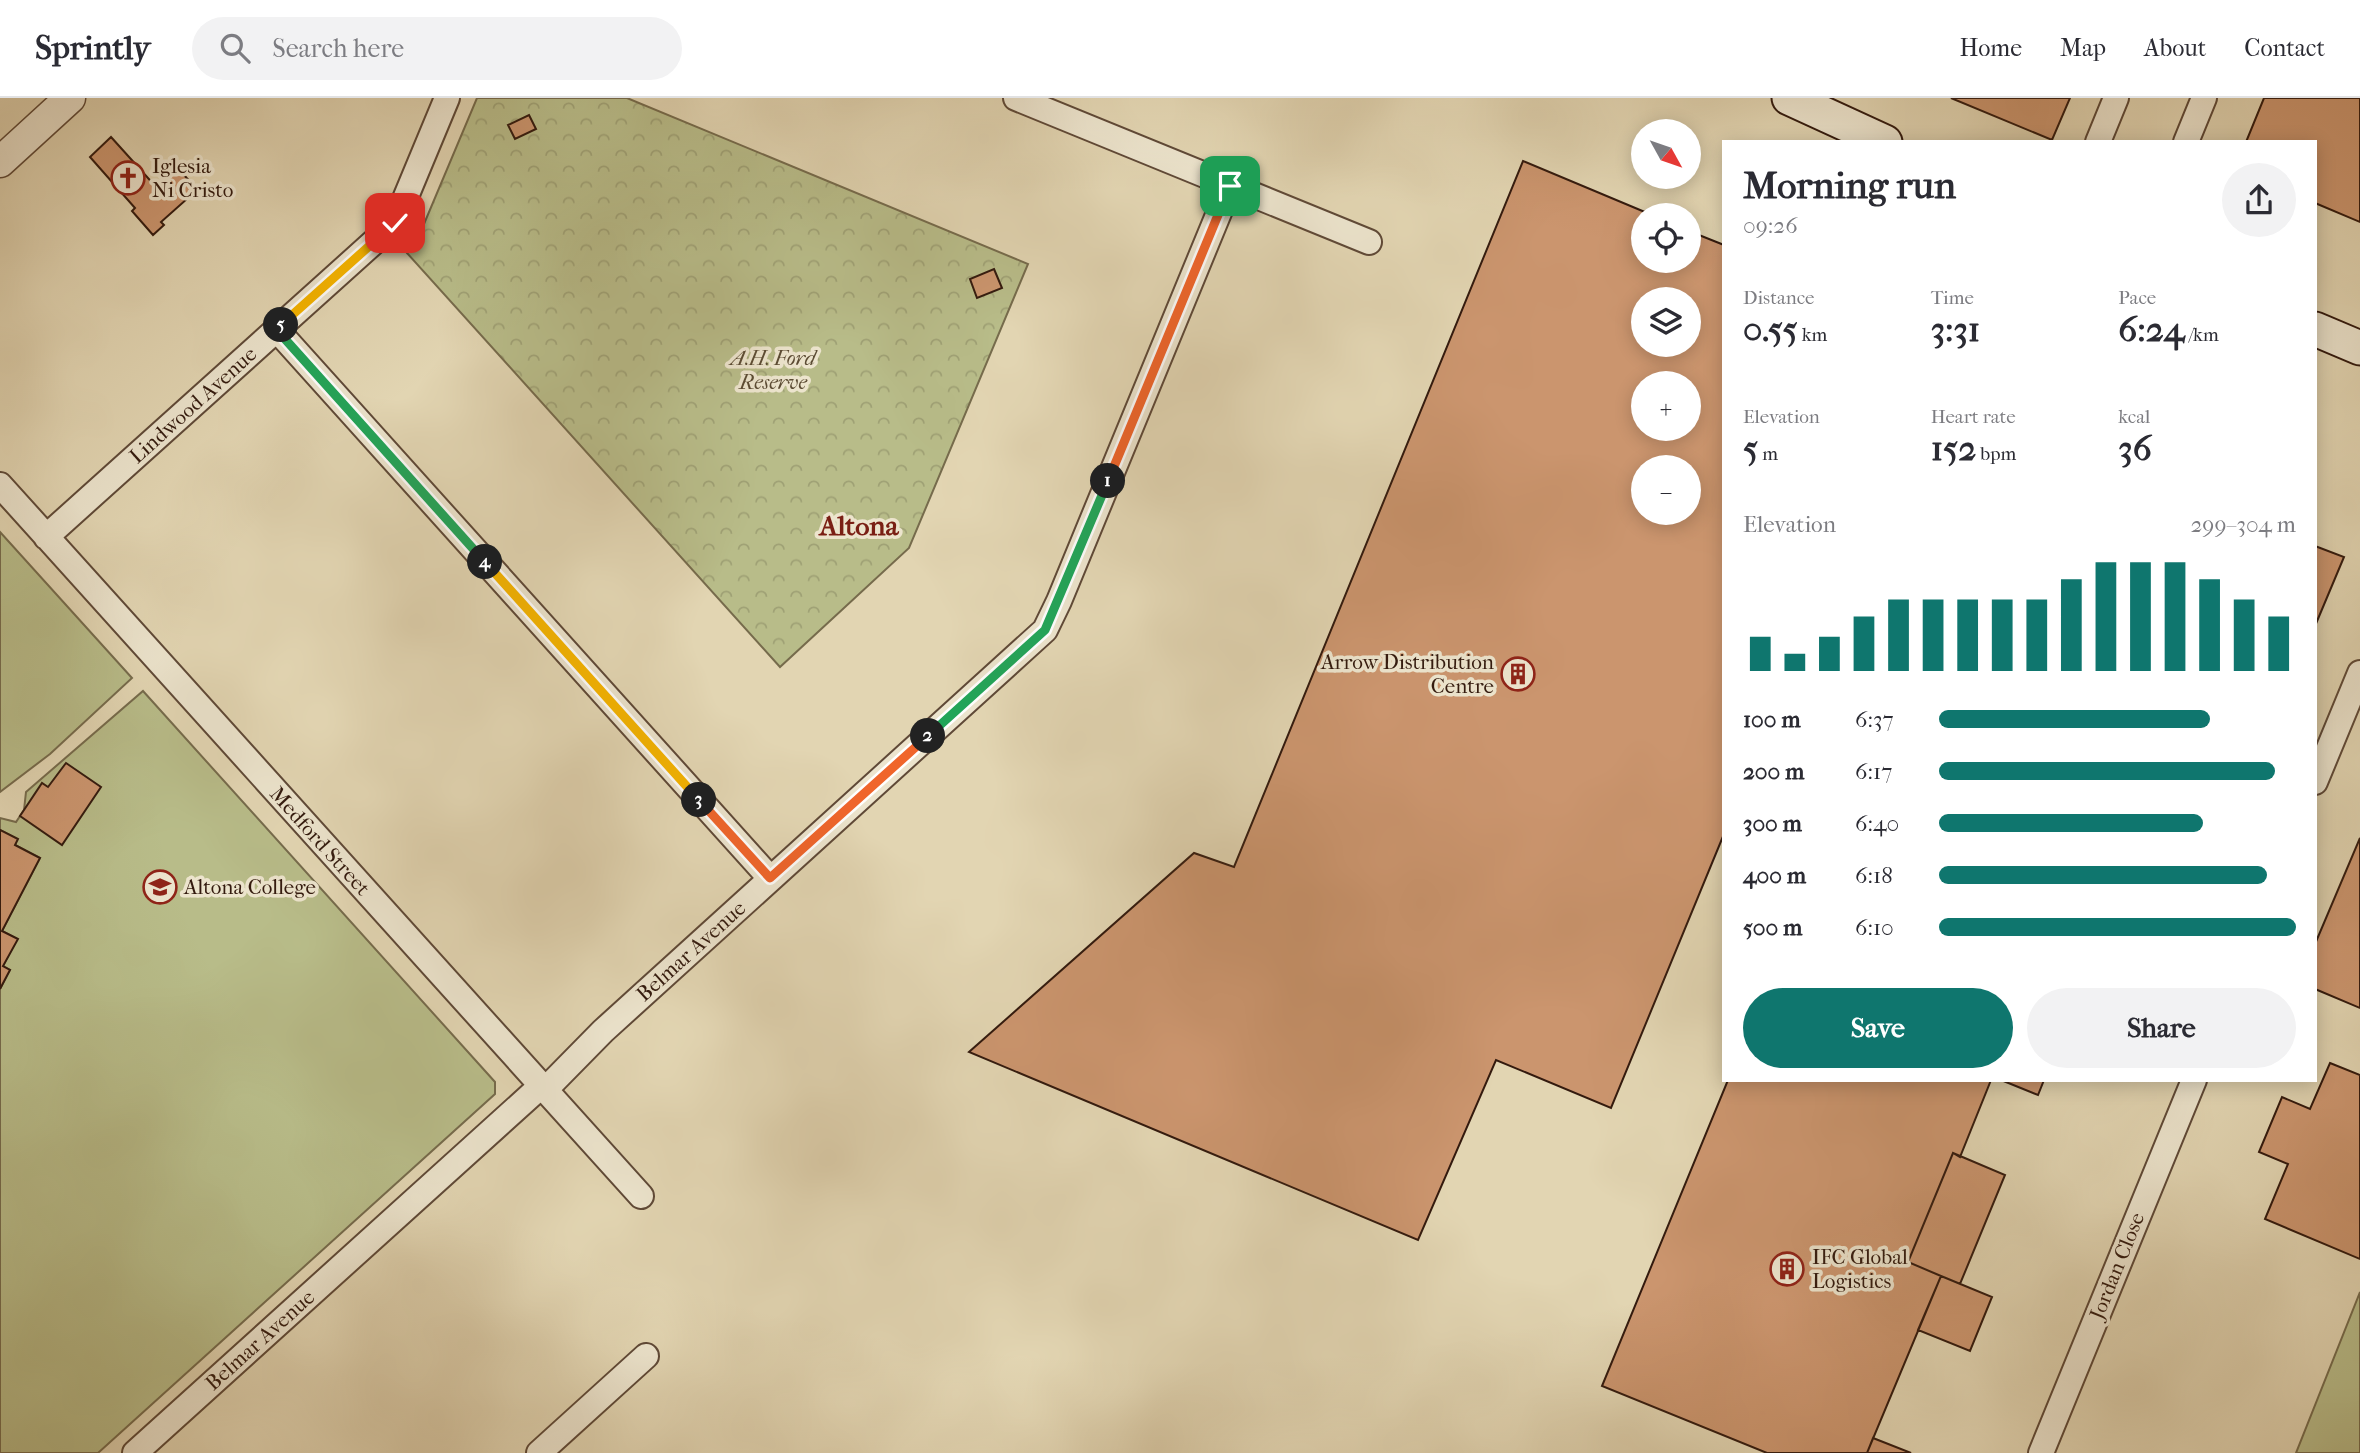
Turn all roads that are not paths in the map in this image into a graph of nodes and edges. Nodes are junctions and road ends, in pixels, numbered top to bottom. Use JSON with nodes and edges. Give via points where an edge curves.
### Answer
{"nodes":[{"id":1,"x":70,"y":98,"type":"edge"},
{"id":2,"x":447,"y":98,"type":"edge"},
{"id":3,"x":1789,"y":98,"type":"edge"},
{"id":4,"x":2116,"y":98,"type":"edge"},
{"id":5,"x":2204,"y":98,"type":"edge"},
{"id":6,"x":1023,"y":99,"type":"edge"},
{"id":7,"x":1881,"y":140,"type":"edge"},
{"id":8,"x":2099,"y":140,"type":"edge"},
{"id":9,"x":2187,"y":140,"type":"edge"},
{"id":10,"x":0,"y":162,"type":"edge"},
{"id":11,"x":1230,"y":186,"type":"junction"},
{"id":12,"x":1369,"y":242,"type":"dead end"},
{"id":13,"x":276,"y":329,"type":"junction"},
{"id":14,"x":2317,"y":330,"type":"edge"},
{"id":15,"x":2360,"y":348,"type":"edge"},
{"id":16,"x":0,"y":485,"type":"edge"},
{"id":17,"x":46,"y":537,"type":"junction"},
{"id":18,"x":2360,"y":673,"type":"edge"},
{"id":19,"x":2317,"y":777,"type":"edge"},
{"id":20,"x":770,"y":878,"type":"junction"},
{"id":21,"x":2193,"y":1082,"type":"edge"},
{"id":22,"x":541,"y":1086,"type":"junction"},
{"id":23,"x":641,"y":1196,"type":"dead end"},
{"id":24,"x":646,"y":1356,"type":"dead end"},
{"id":25,"x":135,"y":1453,"type":"edge"},
{"id":26,"x":539,"y":1453,"type":"edge"},
{"id":27,"x":2041,"y":1453,"type":"edge"}],
"edges":[{"from":1,"to":10,"type":"street"},
{"from":2,"to":13,"type":"street","name":"Lindwood Avenue","via":[[395,223]]},
{"from":3,"to":7,"type":"main road"},
{"from":4,"to":8,"type":"street"},
{"from":5,"to":9,"type":"street"},
{"from":6,"to":11,"type":"street"},
{"from":11,"to":12,"type":"street"},
{"from":11,"to":20,"type":"street","name":"Belmar Avenue","via":[[1045,630]]},
{"from":13,"to":17,"type":"street","name":"Lindwood Avenue"},
{"from":13,"to":20,"type":"street"},
{"from":14,"to":15,"type":"main road"},
{"from":16,"to":17,"type":"street","name":"Medford Street"},
{"from":17,"to":22,"type":"street","name":"Medford Street"},
{"from":18,"to":19,"type":"street"},
{"from":20,"to":22,"type":"street","name":"Belmar Avenue","via":[[603,1031],[559,1061]]},
{"from":21,"to":27,"type":"street","name":"Jordan Close"},
{"from":22,"to":23,"type":"street","name":"Medford Street"},
{"from":22,"to":25,"type":"street","name":"Belmar Avenue"},
{"from":24,"to":26,"type":"street"}]}
